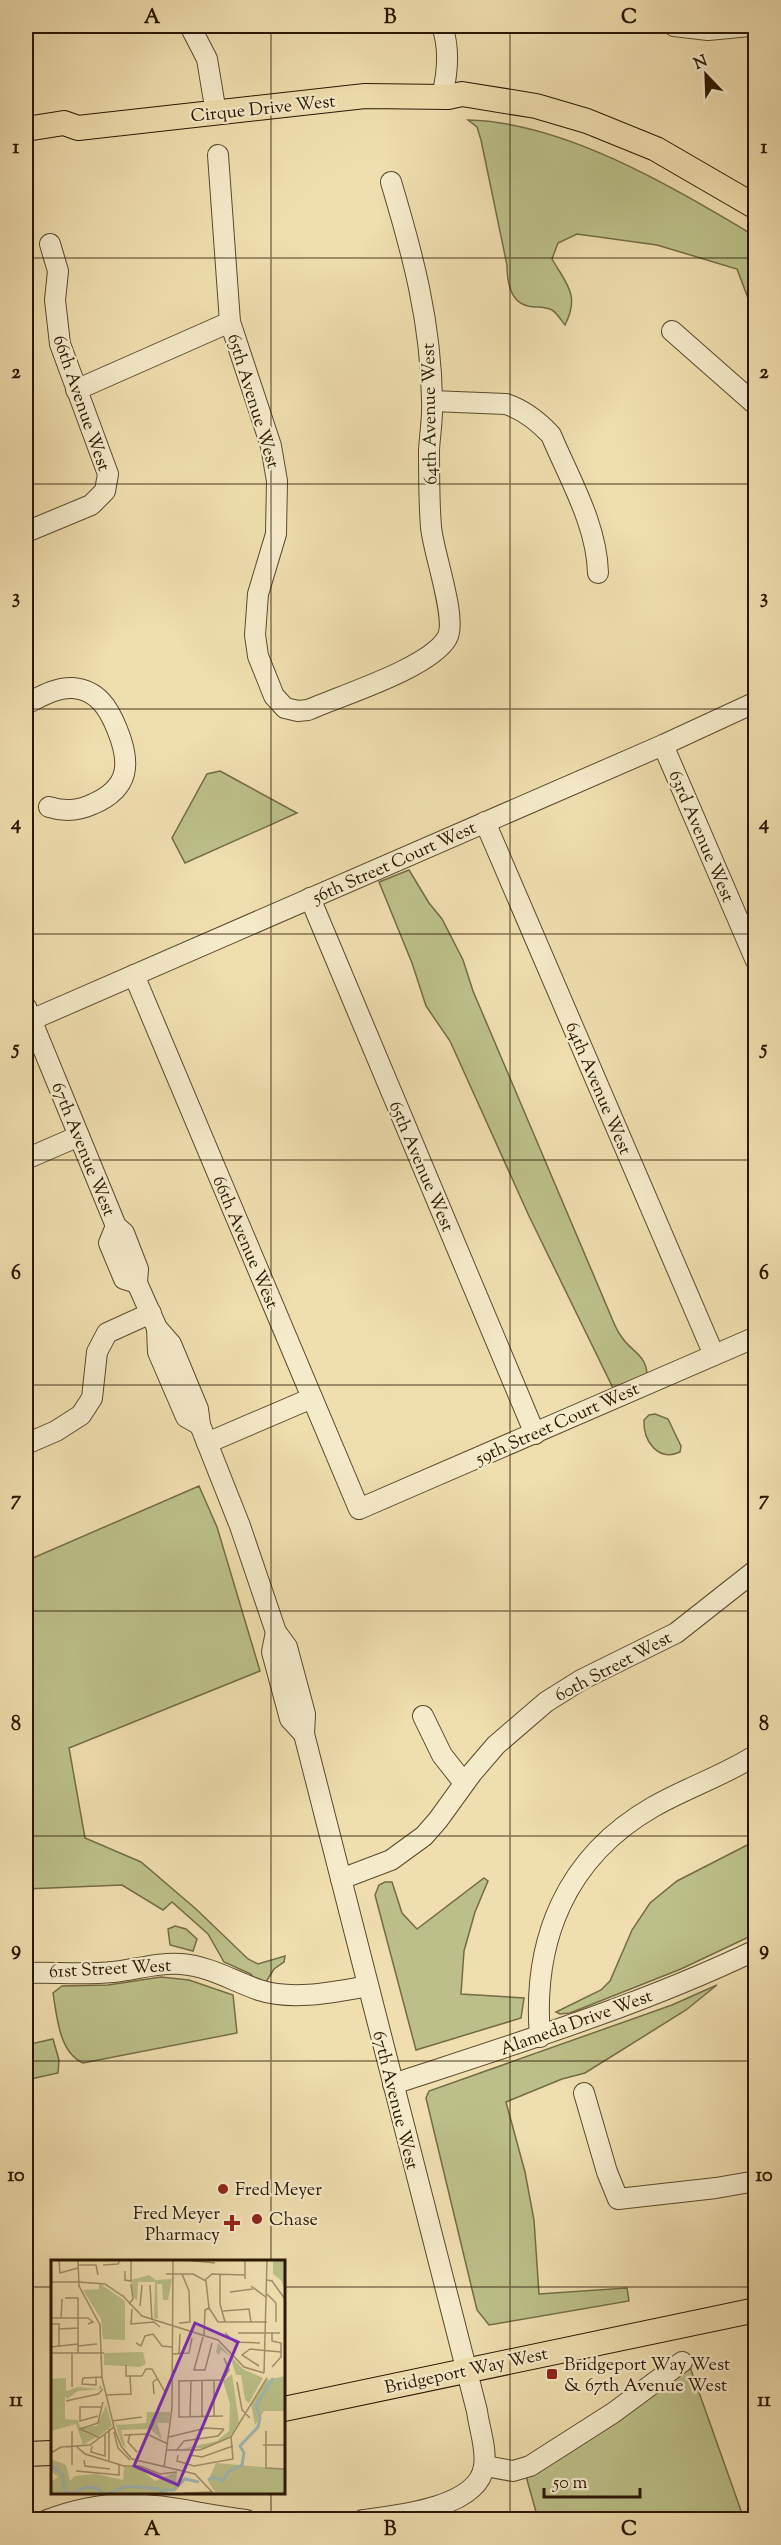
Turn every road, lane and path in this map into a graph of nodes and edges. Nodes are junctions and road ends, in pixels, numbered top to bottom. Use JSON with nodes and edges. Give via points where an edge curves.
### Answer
{"nodes":[{"id":1,"x":190,"y":26,"type":"edge"},
{"id":2,"x":442,"y":26,"type":"edge"},
{"id":3,"x":674,"y":26,"type":"edge"},
{"id":4,"x":750,"y":26,"type":"edge"},
{"id":5,"x":445,"y":96,"type":"junction"},
{"id":6,"x":216,"y":113,"type":"junction"},
{"id":7,"x":78,"y":128,"type":"junction"},
{"id":8,"x":26,"y":129,"type":"edge"},
{"id":9,"x":26,"y":140,"type":"edge"},
{"id":10,"x":218,"y":155,"type":"dead end"},
{"id":11,"x":391,"y":182,"type":"dead end"},
{"id":12,"x":756,"y":207,"type":"edge"},
{"id":13,"x":756,"y":218,"type":"edge"},
{"id":14,"x":50,"y":244,"type":"dead end"},
{"id":15,"x":230,"y":322,"type":"junction"},
{"id":16,"x":672,"y":331,"type":"dead end"},
{"id":17,"x":76,"y":390,"type":"junction"},
{"id":18,"x":432,"y":401,"type":"junction"},
{"id":19,"x":756,"y":405,"type":"edge"},
{"id":20,"x":26,"y":532,"type":"edge"},
{"id":21,"x":598,"y":573,"type":"dead end"},
{"id":22,"x":442,"y":646,"type":"joint"},
{"id":23,"x":756,"y":702,"type":"edge"},
{"id":24,"x":26,"y":704,"type":"edge"},
{"id":25,"x":663,"y":745,"type":"junction"},
{"id":26,"x":49,"y":807,"type":"dead end"},
{"id":27,"x":485,"y":822,"type":"junction"},
{"id":28,"x":310,"y":898,"type":"junction"},
{"id":29,"x":748,"y":922,"type":"edge"},
{"id":30,"x":756,"y":961,"type":"edge"},
{"id":31,"x":134,"y":975,"type":"junction"},
{"id":32,"x":28,"y":1013,"type":"edge"},
{"id":33,"x":80,"y":1136,"type":"junction"},
{"id":34,"x":26,"y":1159,"type":"edge"},
{"id":35,"x":154,"y":1320,"type":"junction"},
{"id":36,"x":756,"y":1337,"type":"edge"},
{"id":37,"x":714,"y":1355,"type":"junction"},
{"id":38,"x":312,"y":1398,"type":"junction"},
{"id":39,"x":203,"y":1434,"type":"junction"},
{"id":40,"x":535,"y":1434,"type":"junction"},
{"id":41,"x":26,"y":1444,"type":"edge"},
{"id":42,"x":359,"y":1509,"type":"joint"},
{"id":43,"x":756,"y":1570,"type":"edge"},
{"id":44,"x":423,"y":1716,"type":"dead end"},
{"id":45,"x":756,"y":1755,"type":"edge"},
{"id":46,"x":464,"y":1783,"type":"junction"},
{"id":47,"x":341,"y":1879,"type":"junction"},
{"id":48,"x":756,"y":1950,"type":"edge"},
{"id":49,"x":26,"y":1973,"type":"edge"},
{"id":50,"x":368,"y":1986,"type":"junction"},
{"id":51,"x":540,"y":2037,"type":"junction"},
{"id":52,"x":393,"y":2084,"type":"junction"},
{"id":53,"x":584,"y":2093,"type":"dead end"},
{"id":54,"x":756,"y":2181,"type":"edge"},
{"id":55,"x":756,"y":2310,"type":"edge"},
{"id":56,"x":682,"y":2362,"type":"dead end"},
{"id":57,"x":467,"y":2369,"type":"junction"},
{"id":58,"x":285,"y":2409,"type":"edge"},
{"id":59,"x":51,"y":2453,"type":"edge"},
{"id":60,"x":26,"y":2454,"type":"edge"},
{"id":61,"x":484,"y":2466,"type":"junction"},
{"id":62,"x":47,"y":2520,"type":"edge"},
{"id":63,"x":246,"y":2520,"type":"edge"},
{"id":64,"x":363,"y":2520,"type":"edge"}],
"edges":[{"from":1,"to":6,"type":"street","via":[[207,59]]},
{"from":2,"to":5,"type":"street","via":[[448,75]]},
{"from":3,"to":4,"type":"street","via":[[708,30]]},
{"from":5,"to":6,"type":"main road","name":"Cirque Drive West","via":[[365,96]]},
{"from":5,"to":12,"type":"main road","name":"Cirque Drive West","via":[[510,101],[587,121],[656,149]]},
{"from":5,"to":13,"type":"main road","name":"Cirque Drive West","via":[[457,104],[544,119],[624,146],[677,171]]},
{"from":6,"to":7,"type":"main road","name":"Cirque Drive West"},
{"from":7,"to":8,"type":"main road","name":"Cirque Drive West","via":[[64,123]]},
{"from":7,"to":9,"type":"main road","name":"Cirque Drive West","via":[[66,137]]},
{"from":10,"to":15,"type":"street","name":"65th Avenue West"},
{"from":11,"to":18,"type":"street","name":"64th Avenue West","via":[[419,279]]},
{"from":14,"to":17,"type":"street","name":"66th Avenue West","via":[[58,271],[57,329]]},
{"from":15,"to":17,"type":"street"},
{"from":15,"to":22,"type":"street","name":"65th Avenue West","via":[[275,464],[276,534],[258,594],[255,635],[258,656],[274,696],[285,708],[308,710],[421,662]]},
{"from":16,"to":19,"type":"street"},
{"from":17,"to":20,"type":"street","name":"66th Avenue West","via":[[107,466],[105,491],[91,505]]},
{"from":18,"to":21,"type":"street","via":[[506,404],[543,426],[551,435],[591,531],[598,553]]},
{"from":18,"to":22,"type":"street","name":"64th Avenue West","via":[[431,526],[451,621]]},
{"from":23,"to":25,"type":"street","name":"56th Street Court West"},
{"from":24,"to":26,"type":"street","via":[[62,689],[84,690],[110,711],[126,753],[127,764],[120,785],[104,800],[72,810]]},
{"from":25,"to":27,"type":"street","name":"56th Street Court West"},
{"from":25,"to":29,"type":"street","name":"63rd Avenue West"},
{"from":27,"to":28,"type":"street","name":"56th Street Court West"},
{"from":27,"to":37,"type":"street","name":"64th Avenue West"},
{"from":28,"to":31,"type":"street","name":"56th Street Court West"},
{"from":28,"to":40,"type":"street","name":"65th Avenue West"},
{"from":29,"to":30,"type":"street","name":"63rd Avenue West"},
{"from":31,"to":32,"type":"street","name":"56th Street Court West"},
{"from":31,"to":38,"type":"street","name":"66th Avenue West"},
{"from":32,"to":33,"type":"street","name":"67th Avenue West"},
{"from":33,"to":34,"type":"street"},
{"from":33,"to":35,"type":"street","name":"67th Avenue West","via":[[116,1226],[124,1233],[138,1269],[137,1283]]},
{"from":35,"to":39,"type":"street","name":"67th Avenue West","via":[[158,1352],[186,1417]]},
{"from":35,"to":41,"type":"street","via":[[107,1333],[98,1352],[92,1398],[81,1415]]},
{"from":36,"to":37,"type":"street","name":"59th Street Court West"},
{"from":37,"to":40,"type":"street","name":"59th Street Court West"},
{"from":38,"to":39,"type":"street"},
{"from":38,"to":42,"type":"street","name":"66th Avenue West"},
{"from":39,"to":47,"type":"street","name":"67th Avenue West","via":[[276,1632],[287,1647],[305,1713],[304,1734]]},
{"from":40,"to":42,"type":"street","name":"59th Street Court West"},
{"from":43,"to":46,"type":"street","name":"60th Street West","via":[[676,1633],[581,1680],[546,1702],[496,1745]]},
{"from":44,"to":46,"type":"street","via":[[442,1755]]},
{"from":45,"to":51,"type":"street","via":[[631,1821],[578,1875],[555,1918],[542,1957]]},
{"from":46,"to":47,"type":"street","name":"60th Street West","via":[[438,1820],[409,1849],[374,1868]]},
{"from":47,"to":50,"type":"street","name":"67th Avenue West"},
{"from":48,"to":51,"type":"street","name":"Alameda Drive West","via":[[710,1972]]},
{"from":49,"to":50,"type":"street","name":"61st Street West","via":[[98,1973],[182,1964],[282,1995]]},
{"from":50,"to":52,"type":"street","name":"67th Avenue West"},
{"from":51,"to":52,"type":"street","name":"Alameda Drive West"},
{"from":52,"to":57,"type":"street","name":"67th Avenue West"},
{"from":53,"to":54,"type":"street","via":[[618,2199]]},
{"from":55,"to":57,"type":"main road","name":"Bridgeport Way West"},
{"from":56,"to":61,"type":"street","via":[[613,2413],[530,2466],[513,2471]]},
{"from":57,"to":58,"type":"main road","name":"Bridgeport Way West"},
{"from":57,"to":61,"type":"street","name":"67th Avenue West"},
{"from":59,"to":60,"type":"main road"},
{"from":61,"to":64,"type":"street","via":[[476,2484],[451,2501]]},
{"from":62,"to":63,"type":"street","via":[[76,2510],[126,2502]]}]}
